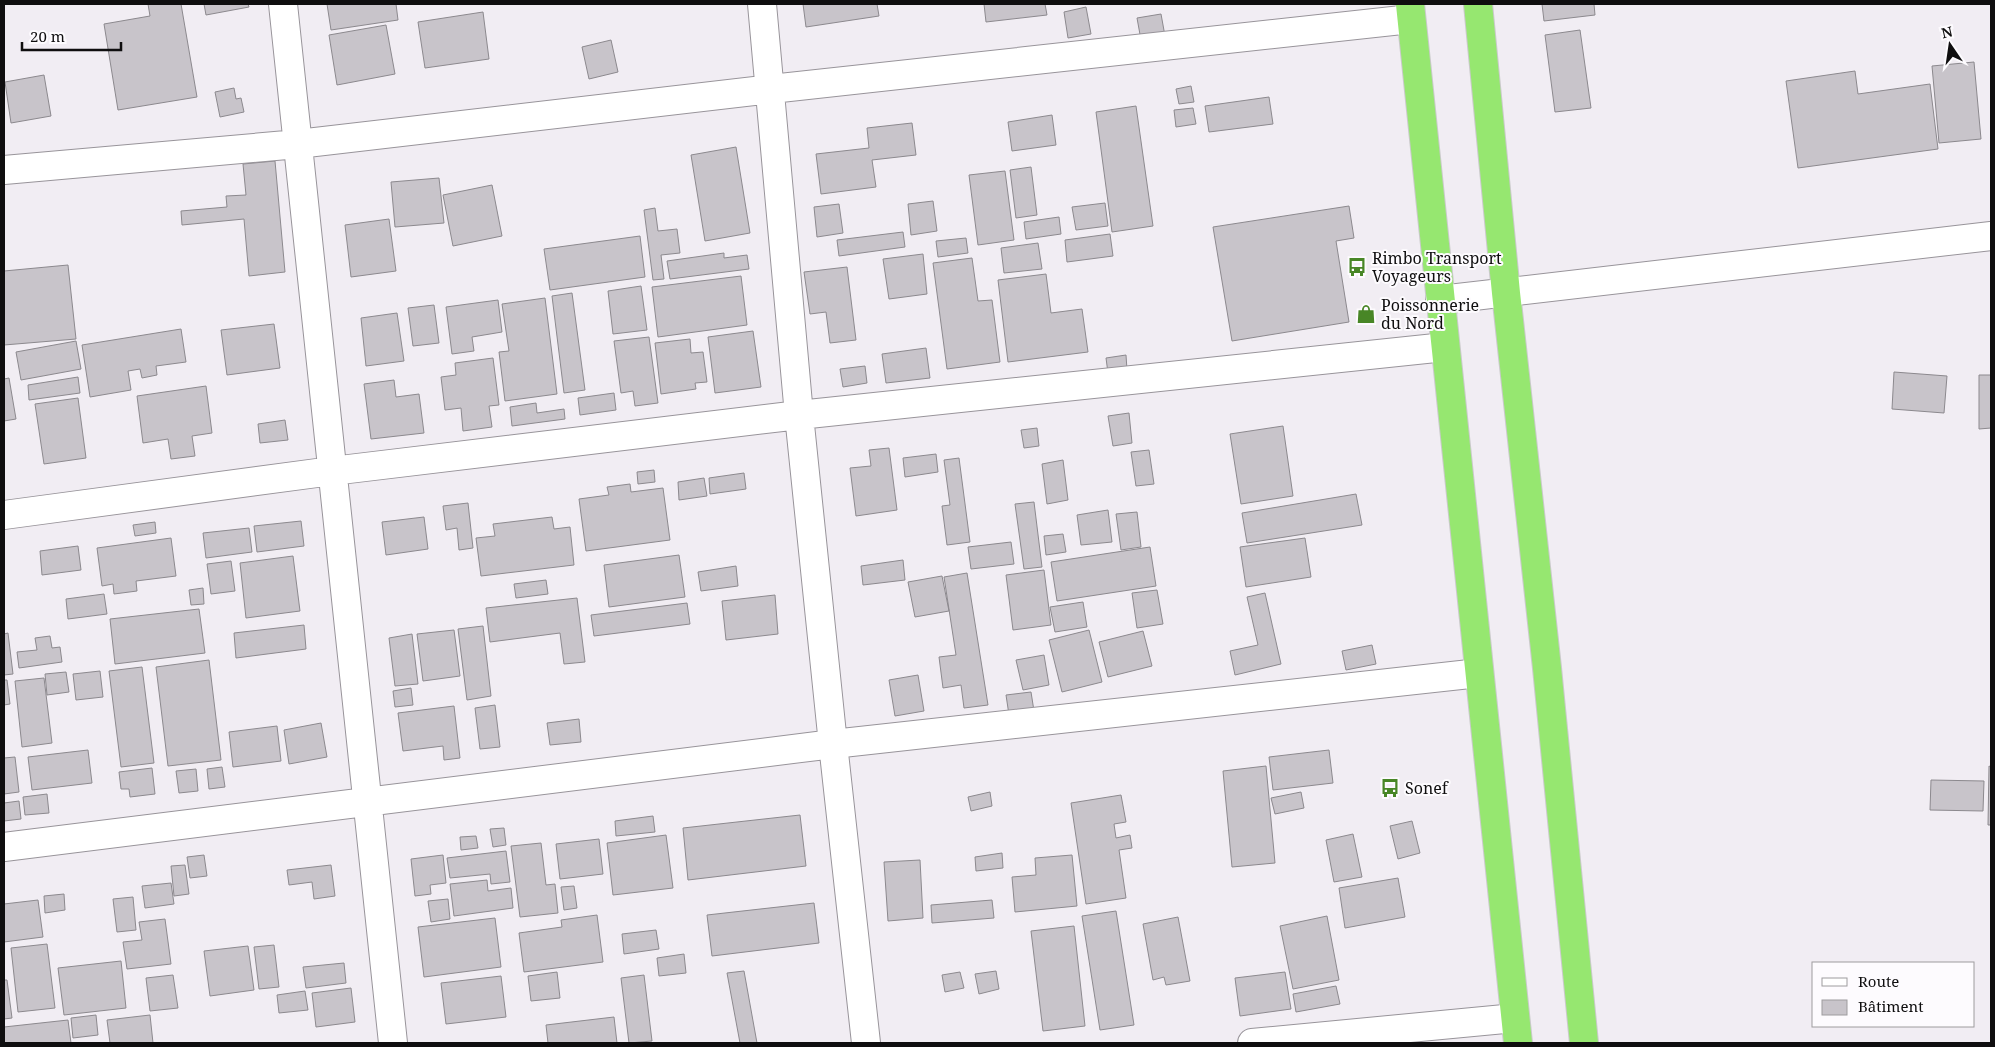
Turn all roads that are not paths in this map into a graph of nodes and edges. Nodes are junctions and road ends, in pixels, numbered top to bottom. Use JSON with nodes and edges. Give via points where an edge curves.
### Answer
{"nodes":[{"id":1,"x":283,"y":4,"type":"edge"},
{"id":2,"x":762,"y":4,"type":"edge"},
{"id":3,"x":1478,"y":4,"type":"edge"},
{"id":4,"x":1410,"y":11,"type":"edge"},
{"id":5,"x":770,"y":89,"type":"junction"},
{"id":6,"x":298,"y":144,"type":"junction"},
{"id":7,"x":4,"y":170,"type":"edge"},
{"id":8,"x":1991,"y":236,"type":"edge"},
{"id":9,"x":1506,"y":293,"type":"junction"},
{"id":10,"x":1440,"y":300,"type":"junction"},
{"id":11,"x":1445,"y":347,"type":"junction"},
{"id":12,"x":799,"y":414,"type":"junction"},
{"id":13,"x":332,"y":471,"type":"junction"},
{"id":14,"x":4,"y":515,"type":"edge"},
{"id":15,"x":1479,"y":673,"type":"junction"},
{"id":16,"x":832,"y":744,"type":"junction"},
{"id":17,"x":370,"y":801,"type":"junction"},
{"id":18,"x":4,"y":847,"type":"edge"},
{"id":19,"x":1517,"y":1031,"type":"edge"},
{"id":20,"x":393,"y":1043,"type":"edge"},
{"id":21,"x":866,"y":1043,"type":"edge"},
{"id":22,"x":1252,"y":1043,"type":"edge"},
{"id":23,"x":1584,"y":1043,"type":"edge"}],
"edges":[{"from":1,"to":6,"type":"street"},
{"from":2,"to":5,"type":"street"},
{"from":3,"to":9,"type":"highway"},
{"from":4,"to":5,"type":"street"},
{"from":4,"to":10,"type":"highway"},
{"from":5,"to":6,"type":"street"},
{"from":5,"to":12,"type":"street"},
{"from":6,"to":7,"type":"street"},
{"from":6,"to":13,"type":"street"},
{"from":8,"to":9,"type":"street"},
{"from":9,"to":10,"type":"street"},
{"from":9,"to":23,"type":"highway"},
{"from":10,"to":11,"type":"highway"},
{"from":11,"to":12,"type":"street"},
{"from":11,"to":15,"type":"highway"},
{"from":12,"to":13,"type":"street"},
{"from":12,"to":16,"type":"street"},
{"from":13,"to":14,"type":"street"},
{"from":13,"to":17,"type":"street"},
{"from":15,"to":16,"type":"street"},
{"from":15,"to":19,"type":"highway"},
{"from":16,"to":17,"type":"street"},
{"from":16,"to":21,"type":"street"},
{"from":17,"to":18,"type":"street"},
{"from":17,"to":20,"type":"street"},
{"from":19,"to":22,"type":"street"}]}
